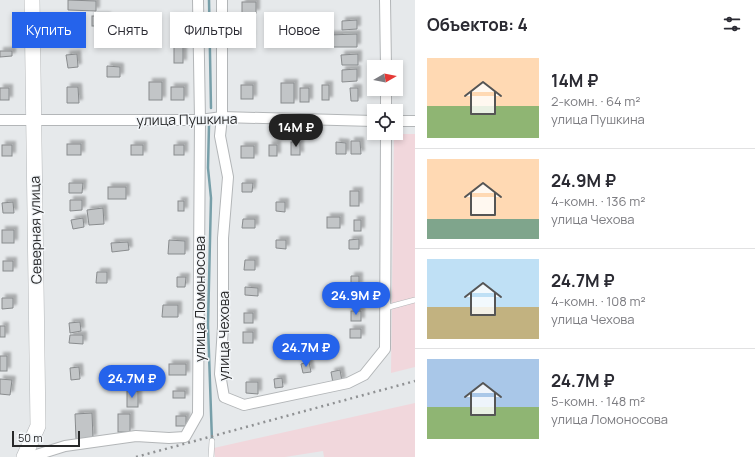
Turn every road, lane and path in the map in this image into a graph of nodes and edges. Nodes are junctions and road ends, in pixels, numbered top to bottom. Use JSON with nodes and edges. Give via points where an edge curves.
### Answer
{"nodes":[{"id":1,"x":32,"y":0,"type":"edge"},
{"id":2,"x":198,"y":0,"type":"edge"},
{"id":3,"x":222,"y":0,"type":"edge"},
{"id":4,"x":385,"y":0,"type":"edge"},
{"id":5,"x":386,"y":60,"type":"edge"},
{"id":6,"x":222,"y":117,"type":"junction"},
{"id":7,"x":0,"y":120,"type":"edge"},
{"id":8,"x":33,"y":120,"type":"junction"},
{"id":9,"x":200,"y":120,"type":"junction"},
{"id":10,"x":367,"y":121,"type":"edge"},
{"id":11,"x":403,"y":121,"type":"edge"},
{"id":12,"x":415,"y":121,"type":"edge"},
{"id":13,"x":386,"y":140,"type":"edge"},
{"id":14,"x":415,"y":300,"type":"edge"},
{"id":15,"x":385,"y":308,"type":"junction"},
{"id":16,"x":212,"y":441,"type":"dead end"},
{"id":17,"x":24,"y":457,"type":"edge"},
{"id":18,"x":30,"y":457,"type":"edge"},
{"id":19,"x":211,"y":457,"type":"edge"}],
"edges":[{"from":1,"to":8,"type":"main road","name":"Северная улица"},
{"from":2,"to":9,"type":"street","name":"улица Ломоносова"},
{"from":3,"to":6,"type":"street","name":"улица Чехова"},
{"from":4,"to":5,"type":"street"},
{"from":6,"to":9,"type":"street","name":"улица Пушкина"},
{"from":6,"to":10,"type":"street","name":"улица Пушкина"},
{"from":6,"to":15,"type":"street","name":"улица Чехова","via":[[220,136],[228,176],[223,238],[220,374],[224,397],[244,405],[348,383],[364,375],[385,349]]},
{"from":7,"to":8,"type":"street","name":"улица Пушкина"},
{"from":8,"to":9,"type":"street","name":"улица Пушкина"},
{"from":8,"to":17,"type":"main road","name":"Северная улица","via":[[38,426]]},
{"from":9,"to":18,"type":"street","name":"улица Ломоносова","via":[[198,414],[185,437],[136,436],[65,446]]},
{"from":11,"to":12,"type":"street"},
{"from":13,"to":15,"type":"street","name":"улица Чехова"},
{"from":14,"to":15,"type":"lane"},
{"from":16,"to":19,"type":"lane"}]}
